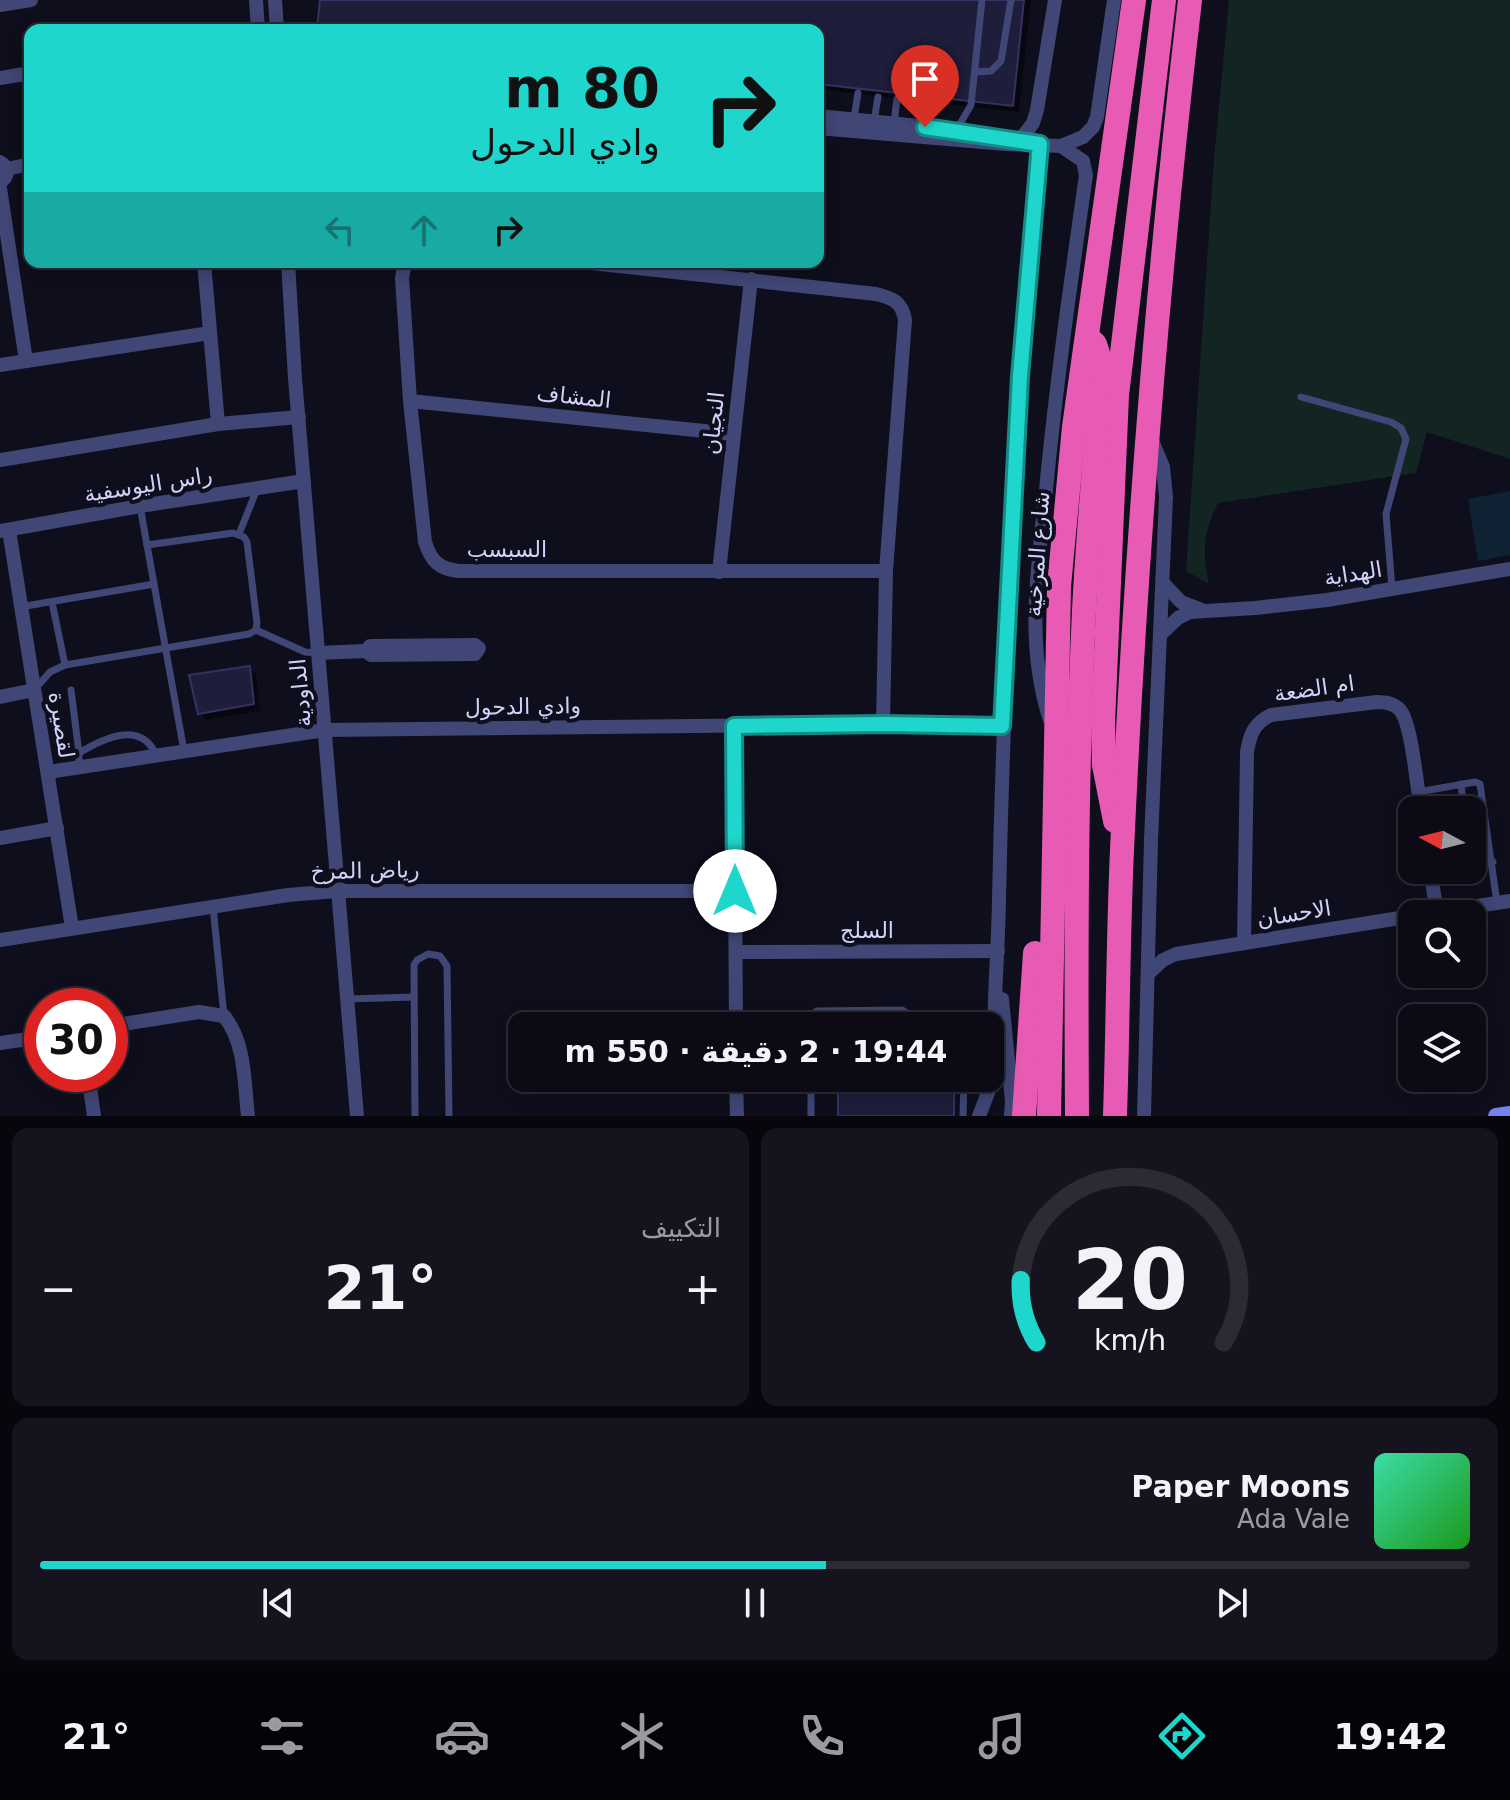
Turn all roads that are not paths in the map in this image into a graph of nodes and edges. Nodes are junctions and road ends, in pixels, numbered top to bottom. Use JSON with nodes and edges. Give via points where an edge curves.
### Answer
{"nodes":[{"id":1,"x":31,"y":0,"type":"edge"},
{"id":2,"x":256,"y":0,"type":"edge"},
{"id":3,"x":275,"y":0,"type":"edge"},
{"id":4,"x":1011,"y":0,"type":"edge"},
{"id":5,"x":1055,"y":0,"type":"edge"},
{"id":6,"x":1114,"y":0,"type":"edge"},
{"id":7,"x":1134,"y":0,"type":"edge"},
{"id":8,"x":1164,"y":0,"type":"edge"},
{"id":9,"x":1190,"y":0,"type":"edge"},
{"id":10,"x":981,"y":2,"type":"edge"},
{"id":11,"x":0,"y":5,"type":"edge"},
{"id":12,"x":258,"y":24,"type":"edge"},
{"id":13,"x":277,"y":24,"type":"edge"},
{"id":14,"x":975,"y":72,"type":"junction"},
{"id":15,"x":24,"y":74,"type":"edge"},
{"id":16,"x":0,"y":78,"type":"edge"},
{"id":17,"x":858,"y":93,"type":"dead end"},
{"id":18,"x":878,"y":97,"type":"dead end"},
{"id":19,"x":897,"y":99,"type":"dead end"},
{"id":20,"x":824,"y":116,"type":"edge"},
{"id":21,"x":854,"y":119,"type":"junction"},
{"id":22,"x":874,"y":121,"type":"junction"},
{"id":23,"x":894,"y":123,"type":"junction"},
{"id":24,"x":824,"y":128,"type":"edge"},
{"id":25,"x":956,"y":135,"type":"junction"},
{"id":26,"x":1018,"y":143,"type":"junction"},
{"id":27,"x":1040,"y":144,"type":"junction"},
{"id":28,"x":1061,"y":146,"type":"junction"},
{"id":29,"x":24,"y":166,"type":"edge"},
{"id":30,"x":2,"y":175,"type":"edge"},
{"id":31,"x":205,"y":268,"type":"edge"},
{"id":32,"x":287,"y":268,"type":"edge"},
{"id":33,"x":404,"y":268,"type":"edge"},
{"id":34,"x":642,"y":268,"type":"edge"},
{"id":35,"x":751,"y":279,"type":"junction"},
{"id":36,"x":210,"y":333,"type":"junction"},
{"id":37,"x":1087,"y":337,"type":"junction"},
{"id":38,"x":26,"y":361,"type":"junction"},
{"id":39,"x":0,"y":365,"type":"edge"},
{"id":40,"x":1301,"y":397,"type":"dead end"},
{"id":41,"x":410,"y":401,"type":"junction"},
{"id":42,"x":299,"y":417,"type":"junction"},
{"id":43,"x":218,"y":424,"type":"junction"},
{"id":44,"x":1148,"y":432,"type":"junction"},
{"id":45,"x":734,"y":434,"type":"junction"},
{"id":46,"x":0,"y":459,"type":"edge"},
{"id":47,"x":304,"y":481,"type":"junction"},
{"id":48,"x":257,"y":489,"type":"junction"},
{"id":49,"x":140,"y":506,"type":"junction"},
{"id":50,"x":5,"y":531,"type":"edge"},
{"id":51,"x":239,"y":534,"type":"junction"},
{"id":52,"x":147,"y":545,"type":"junction"},
{"id":53,"x":1510,"y":569,"type":"edge"},
{"id":54,"x":886,"y":571,"type":"junction"},
{"id":55,"x":719,"y":572,"type":"junction"},
{"id":56,"x":1163,"y":583,"type":"junction"},
{"id":57,"x":154,"y":584,"type":"junction"},
{"id":58,"x":1392,"y":589,"type":"junction"},
{"id":59,"x":52,"y":602,"type":"junction"},
{"id":60,"x":20,"y":607,"type":"junction"},
{"id":61,"x":1202,"y":610,"type":"junction"},
{"id":62,"x":256,"y":630,"type":"junction"},
{"id":63,"x":1160,"y":635,"type":"junction"},
{"id":64,"x":165,"y":648,"type":"junction"},
{"id":65,"x":420,"y":650,"type":"dead end"},
{"id":66,"x":318,"y":653,"type":"junction"},
{"id":67,"x":65,"y":665,"type":"junction"},
{"id":68,"x":34,"y":690,"type":"junction"},
{"id":69,"x":71,"y":690,"type":"dead end"},
{"id":70,"x":0,"y":697,"type":"edge"},
{"id":71,"x":883,"y":724,"type":"junction"},
{"id":72,"x":734,"y":726,"type":"junction"},
{"id":73,"x":1002,"y":726,"type":"junction"},
{"id":74,"x":325,"y":730,"type":"junction"},
{"id":75,"x":1055,"y":736,"type":"junction"},
{"id":76,"x":184,"y":751,"type":"junction"},
{"id":77,"x":156,"y":755,"type":"junction"},
{"id":78,"x":79,"y":760,"type":"junction"},
{"id":79,"x":48,"y":772,"type":"junction"},
{"id":80,"x":1461,"y":784,"type":"junction"},
{"id":81,"x":1418,"y":792,"type":"junction"},
{"id":82,"x":1419,"y":796,"type":"edge"},
{"id":83,"x":1462,"y":796,"type":"edge"},
{"id":84,"x":57,"y":828,"type":"junction"},
{"id":85,"x":0,"y":838,"type":"edge"},
{"id":86,"x":1122,"y":851,"type":"junction"},
{"id":87,"x":1493,"y":862,"type":"junction"},
{"id":88,"x":1486,"y":863,"type":"edge"},
{"id":89,"x":337,"y":891,"type":"junction"},
{"id":90,"x":735,"y":891,"type":"junction"},
{"id":91,"x":1504,"y":902,"type":"edge"},
{"id":92,"x":213,"y":906,"type":"junction"},
{"id":93,"x":1051,"y":916,"type":"junction"},
{"id":94,"x":1398,"y":918,"type":"edge"},
{"id":95,"x":72,"y":928,"type":"junction"},
{"id":96,"x":0,"y":940,"type":"edge"},
{"id":97,"x":1150,"y":940,"type":"junction"},
{"id":98,"x":1244,"y":943,"type":"junction"},
{"id":99,"x":998,"y":951,"type":"junction"},
{"id":100,"x":736,"y":952,"type":"junction"},
{"id":101,"x":1183,"y":952,"type":"junction"},
{"id":102,"x":1148,"y":974,"type":"junction"},
{"id":103,"x":997,"y":976,"type":"junction"},
{"id":104,"x":414,"y":997,"type":"junction"},
{"id":105,"x":348,"y":999,"type":"junction"},
{"id":106,"x":736,"y":1012,"type":"edge"},
{"id":107,"x":815,"y":1012,"type":"edge"},
{"id":108,"x":905,"y":1012,"type":"edge"},
{"id":109,"x":994,"y":1012,"type":"edge"},
{"id":110,"x":224,"y":1016,"type":"junction"},
{"id":111,"x":128,"y":1023,"type":"edge"},
{"id":112,"x":24,"y":1040,"type":"edge"},
{"id":113,"x":0,"y":1043,"type":"edge"},
{"id":114,"x":91,"y":1092,"type":"edge"},
{"id":115,"x":736,"y":1092,"type":"edge"},
{"id":116,"x":811,"y":1092,"type":"edge"},
{"id":117,"x":964,"y":1092,"type":"edge"},
{"id":118,"x":987,"y":1092,"type":"edge"},
{"id":119,"x":1510,"y":1114,"type":"edge"},
{"id":120,"x":94,"y":1116,"type":"edge"},
{"id":121,"x":248,"y":1116,"type":"edge"},
{"id":122,"x":357,"y":1116,"type":"edge"},
{"id":123,"x":415,"y":1116,"type":"edge"},
{"id":124,"x":449,"y":1116,"type":"edge"},
{"id":125,"x":737,"y":1116,"type":"edge"},
{"id":126,"x":811,"y":1116,"type":"edge"},
{"id":127,"x":963,"y":1116,"type":"edge"},
{"id":128,"x":979,"y":1116,"type":"edge"},
{"id":129,"x":1011,"y":1116,"type":"edge"},
{"id":130,"x":1024,"y":1116,"type":"edge"},
{"id":131,"x":1049,"y":1116,"type":"edge"},
{"id":132,"x":1077,"y":1116,"type":"edge"},
{"id":133,"x":1115,"y":1116,"type":"edge"},
{"id":134,"x":1144,"y":1116,"type":"edge"},
{"id":135,"x":1496,"y":1116,"type":"edge"}],
"edges":[{"from":1,"to":11,"type":"street"},
{"from":2,"to":12,"type":"street"},
{"from":3,"to":13,"type":"street"},
{"from":4,"to":14,"type":"lane","via":[[1001,61],[991,71]]},
{"from":5,"to":26,"type":"street","via":[[1037,110]]},
{"from":6,"to":28,"type":"street","via":[[1097,117],[1083,137]]},
{"from":7,"to":37,"type":"highway","name":"شارع المرخية"},
{"from":8,"to":86,"type":"highway","via":[[1117,395],[1103,723],[1104,765]]},
{"from":9,"to":44,"type":"highway"},
{"from":10,"to":14,"type":"lane"},
{"from":14,"to":25,"type":"lane","via":[[969,110]]},
{"from":15,"to":16,"type":"street"},
{"from":17,"to":21,"type":"lane"},
{"from":18,"to":22,"type":"lane"},
{"from":19,"to":23,"type":"lane"},
{"from":20,"to":21,"type":"street"},
{"from":21,"to":22,"type":"street"},
{"from":22,"to":23,"type":"street"},
{"from":23,"to":25,"type":"street"},
{"from":24,"to":25,"type":"street"},
{"from":25,"to":26,"type":"street"},
{"from":26,"to":27,"type":"street"},
{"from":27,"to":28,"type":"street"},
{"from":27,"to":73,"type":"street","name":"شارع المرخية","via":[[1020,376]]},
{"from":28,"to":75,"type":"street","via":[[1083,161],[1086,175],[1057,378],[1035,598],[1035,654]]},
{"from":29,"to":30,"type":"street"},
{"from":30,"to":38,"type":"street"},
{"from":31,"to":36,"type":"street"},
{"from":32,"to":42,"type":"street","name":"الداودية"},
{"from":33,"to":41,"type":"street","name":"السبسب"},
{"from":34,"to":35,"type":"street"},
{"from":35,"to":45,"type":"street","name":"النجيان"},
{"from":35,"to":54,"type":"street","via":[[876,294],[903,308]]},
{"from":36,"to":38,"type":"street"},
{"from":36,"to":43,"type":"street"},
{"from":37,"to":75,"type":"highway","name":"شارع المرخية","via":[[1059,586]]},
{"from":37,"to":132,"type":"highway","via":[[1100,352],[1101,363],[1081,681]]},
{"from":38,"to":39,"type":"street"},
{"from":40,"to":58,"type":"lane","via":[[1391,422],[1405,433],[1386,514]]},
{"from":41,"to":45,"type":"street","name":"المشاف"},
{"from":41,"to":55,"type":"street","name":"السبسب","via":[[425,542],[429,555],[446,570]]},
{"from":42,"to":43,"type":"street"},
{"from":42,"to":47,"type":"street","name":"الداودية"},
{"from":43,"to":46,"type":"street"},
{"from":44,"to":56,"type":"street","via":[[1166,479]]},
{"from":44,"to":86,"type":"highway"},
{"from":45,"to":55,"type":"street","name":"النجيان"},
{"from":47,"to":48,"type":"street","name":"راس اليوسفية"},
{"from":47,"to":66,"type":"street","name":"الداودية"},
{"from":48,"to":49,"type":"street","name":"راس اليوسفية"},
{"from":48,"to":51,"type":"lane"},
{"from":49,"to":50,"type":"street","name":"راس اليوسفية"},
{"from":49,"to":52,"type":"lane"},
{"from":50,"to":60,"type":"street","name":"لقصيرة"},
{"from":51,"to":52,"type":"lane"},
{"from":51,"to":62,"type":"lane","via":[[247,542]]},
{"from":52,"to":57,"type":"lane"},
{"from":53,"to":58,"type":"street","name":"الهداية"},
{"from":54,"to":55,"type":"street","name":"السبسب"},
{"from":54,"to":71,"type":"street"},
{"from":56,"to":61,"type":"street","via":[[1181,602]]},
{"from":56,"to":63,"type":"street"},
{"from":57,"to":59,"type":"lane"},
{"from":57,"to":64,"type":"lane"},
{"from":58,"to":61,"type":"street","name":"الهداية"},
{"from":59,"to":60,"type":"lane"},
{"from":59,"to":67,"type":"lane"},
{"from":60,"to":68,"type":"street","name":"لقصيرة"},
{"from":61,"to":63,"type":"street","name":"الهداية","via":[[1178,618]]},
{"from":62,"to":64,"type":"lane"},
{"from":62,"to":66,"type":"lane"},
{"from":63,"to":97,"type":"street"},
{"from":64,"to":67,"type":"lane"},
{"from":64,"to":76,"type":"lane"},
{"from":65,"to":66,"type":"street"},
{"from":66,"to":74,"type":"street","name":"الداودية"},
{"from":67,"to":68,"type":"lane"},
{"from":68,"to":70,"type":"street"},
{"from":68,"to":79,"type":"street","name":"لقصيرة"},
{"from":69,"to":78,"type":"lane"},
{"from":71,"to":72,"type":"street","name":"وادي الدحول"},
{"from":71,"to":73,"type":"street","name":"وادي الدحول"},
{"from":72,"to":74,"type":"street","name":"وادي الدحول"},
{"from":72,"to":90,"type":"street"},
{"from":73,"to":99,"type":"street","name":"شارع المرخية"},
{"from":74,"to":76,"type":"street","name":"وادي الدحول"},
{"from":74,"to":89,"type":"street","name":"الداودية"},
{"from":75,"to":93,"type":"highway","name":"شارع المرخية"},
{"from":76,"to":77,"type":"street","name":"وادي الدحول"},
{"from":77,"to":78,"type":"street","name":"وادي الدحول"},
{"from":77,"to":78,"type":"lane","via":[[138,735],[103,740]]},
{"from":78,"to":79,"type":"street","name":"وادي الدحول"},
{"from":79,"to":84,"type":"street","name":"لقصيرة"},
{"from":80,"to":81,"type":"lane"},
{"from":80,"to":83,"type":"lane"},
{"from":80,"to":87,"type":"lane","via":[[1480,784]]},
{"from":81,"to":82,"type":"street","name":"ام الضعة"},
{"from":81,"to":98,"type":"street","name":"ام الضعة","via":[[1406,720],[1397,706],[1377,702],[1261,719],[1252,729],[1247,752]]},
{"from":84,"to":85,"type":"street"},
{"from":84,"to":95,"type":"street","name":"لقصيرة"},
{"from":86,"to":133,"type":"highway"},
{"from":87,"to":88,"type":"lane"},
{"from":87,"to":91,"type":"lane"},
{"from":89,"to":90,"type":"street","name":"رياض المرخ"},
{"from":89,"to":92,"type":"street","name":"رياض المرخ"},
{"from":89,"to":105,"type":"street","name":"الداودية"},
{"from":90,"to":100,"type":"street"},
{"from":92,"to":95,"type":"street","name":"رياض المرخ"},
{"from":92,"to":110,"type":"lane"},
{"from":93,"to":130,"type":"highway","via":[[1037,932]]},
{"from":93,"to":131,"type":"highway","name":"شارع المرخية"},
{"from":94,"to":98,"type":"street","name":"الاحسان"},
{"from":95,"to":96,"type":"street","name":"رياض المرخ"},
{"from":97,"to":101,"type":"street","name":"الاحسان"},
{"from":97,"to":102,"type":"street"},
{"from":98,"to":101,"type":"street","name":"الاحسان"},
{"from":99,"to":100,"type":"street","name":"السلج"},
{"from":99,"to":103,"type":"street","name":"شارع المرخية"},
{"from":100,"to":106,"type":"street"},
{"from":101,"to":102,"type":"street","name":"الاحسان"},
{"from":102,"to":134,"type":"street"},
{"from":103,"to":109,"type":"street","name":"شارع المرخية"},
{"from":103,"to":129,"type":"street","name":"شارع المرخية"},
{"from":104,"to":105,"type":"lane"},
{"from":104,"to":123,"type":"lane"},
{"from":104,"to":124,"type":"lane","via":[[417,960],[428,954],[440,956],[447,966]]},
{"from":105,"to":122,"type":"street","name":"الداودية"},
{"from":107,"to":108,"type":"lane"},
{"from":110,"to":111,"type":"street","via":[[199,1012]]},
{"from":110,"to":121,"type":"street","via":[[239,1045]]},
{"from":112,"to":113,"type":"street"},
{"from":114,"to":120,"type":"street"},
{"from":115,"to":125,"type":"street"},
{"from":116,"to":126,"type":"lane"},
{"from":117,"to":127,"type":"lane"},
{"from":118,"to":128,"type":"street","name":"شارع المرخية"},
{"from":119,"to":135,"type":"street"}]}
